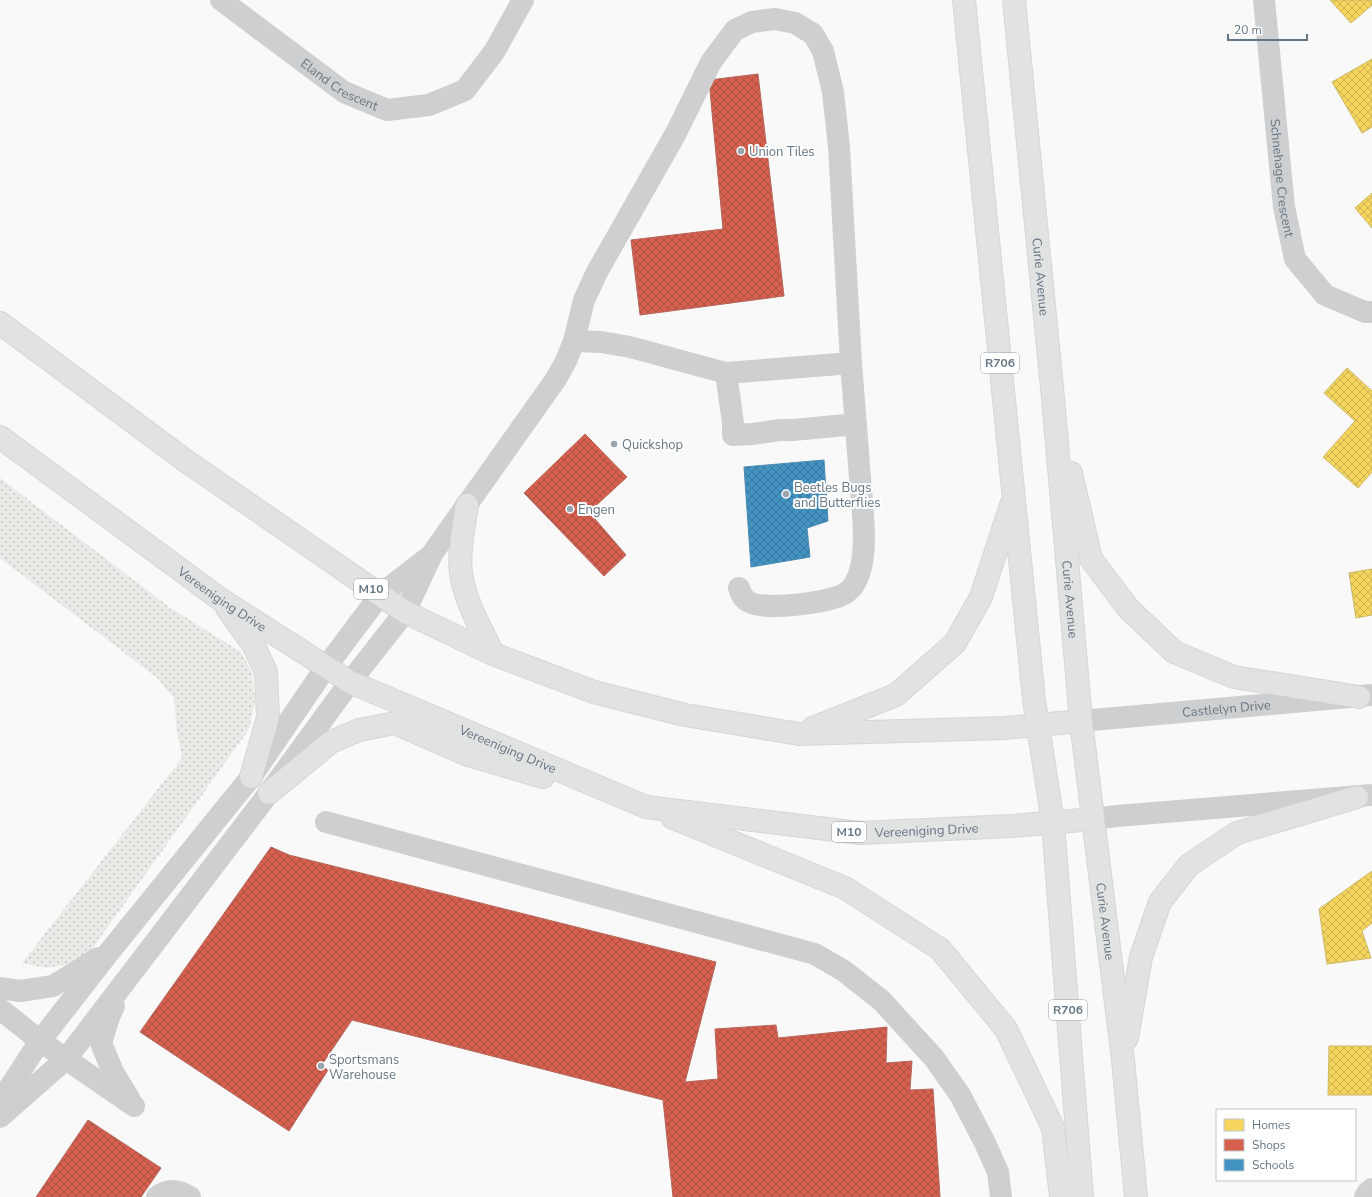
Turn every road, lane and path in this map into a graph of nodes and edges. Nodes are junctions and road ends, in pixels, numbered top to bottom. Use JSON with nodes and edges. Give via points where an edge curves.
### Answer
{"nodes":[{"id":1,"x":222,"y":0,"type":"edge"},
{"id":2,"x":523,"y":0,"type":"edge"},
{"id":3,"x":964,"y":0,"type":"edge"},
{"id":4,"x":1014,"y":0,"type":"edge"},
{"id":5,"x":1264,"y":0,"type":"edge"},
{"id":6,"x":1372,"y":312,"type":"edge"},
{"id":7,"x":0,"y":323,"type":"edge"},
{"id":8,"x":574,"y":341,"type":"junction"},
{"id":9,"x":851,"y":363,"type":"junction"},
{"id":10,"x":726,"y":373,"type":"junction"},
{"id":11,"x":1053,"y":398,"type":"junction"},
{"id":12,"x":856,"y":424,"type":"junction"},
{"id":13,"x":0,"y":437,"type":"edge"},
{"id":14,"x":1013,"y":496,"type":"junction"},
{"id":15,"x":467,"y":505,"type":"junction"},
{"id":16,"x":432,"y":554,"type":"junction"},
{"id":17,"x":739,"y":588,"type":"dead end"},
{"id":18,"x":380,"y":595,"type":"junction"},
{"id":19,"x":220,"y":599,"type":"junction"},
{"id":20,"x":405,"y":612,"type":"junction"},
{"id":21,"x":493,"y":654,"type":"junction"},
{"id":22,"x":326,"y":667,"type":"junction"},
{"id":23,"x":350,"y":682,"type":"junction"},
{"id":24,"x":1365,"y":696,"type":"edge"},
{"id":25,"x":1081,"y":721,"type":"junction"},
{"id":26,"x":1037,"y":725,"type":"junction"},
{"id":27,"x":799,"y":734,"type":"junction"},
{"id":28,"x":251,"y":777,"type":"junction"},
{"id":29,"x":269,"y":793,"type":"junction"},
{"id":30,"x":1365,"y":796,"type":"edge"},
{"id":31,"x":646,"y":807,"type":"junction"},
{"id":32,"x":1093,"y":819,"type":"junction"},
{"id":33,"x":326,"y":822,"type":"dead end"},
{"id":34,"x":1053,"y":823,"type":"junction"},
{"id":35,"x":110,"y":951,"type":"junction"},
{"id":36,"x":131,"y":972,"type":"junction"},
{"id":37,"x":0,"y":988,"type":"edge"},
{"id":38,"x":0,"y":1009,"type":"edge"},
{"id":39,"x":40,"y":1041,"type":"junction"},
{"id":40,"x":66,"y":1059,"type":"junction"},
{"id":41,"x":1123,"y":1060,"type":"junction"},
{"id":42,"x":0,"y":1102,"type":"edge"},
{"id":43,"x":0,"y":1117,"type":"edge"},
{"id":44,"x":1372,"y":1189,"type":"edge"},
{"id":45,"x":156,"y":1197,"type":"edge"},
{"id":46,"x":190,"y":1197,"type":"edge"},
{"id":47,"x":1001,"y":1197,"type":"edge"},
{"id":48,"x":1062,"y":1197,"type":"edge"},
{"id":49,"x":1082,"y":1197,"type":"edge"},
{"id":50,"x":1136,"y":1197,"type":"edge"},
{"id":51,"x":1365,"y":1197,"type":"edge"}],
"edges":[{"from":1,"to":2,"type":"street","name":"Eland Crescent","via":[[344,92],[387,110],[429,105],[465,90],[494,52]]},
{"from":3,"to":14,"type":"main road","number":"R706"},
{"from":4,"to":11,"type":"main road","name":"Curie Avenue"},
{"from":5,"to":6,"type":"street","name":"Schnehage Crescent","via":[[1284,207],[1295,259],[1325,295],[1365,312]]},
{"from":7,"to":18,"type":"main road","number":"M10","via":[[186,462]]},
{"from":8,"to":9,"type":"street","via":[[584,300],[597,272],[676,133],[711,62],[735,30],[752,22],[775,19],[795,23],[813,34],[823,51],[833,92],[839,147]]},
{"from":8,"to":10,"type":"street","via":[[630,347]]},
{"from":8,"to":15,"type":"street","via":[[556,379]]},
{"from":9,"to":10,"type":"street"},
{"from":9,"to":12,"type":"street"},
{"from":10,"to":12,"type":"street","via":[[733,436]]},
{"from":11,"to":24,"type":"main road","via":[[1091,560],[1128,608],[1174,652],[1234,677]]},
{"from":11,"to":25,"type":"main road","name":"Curie Avenue"},
{"from":12,"to":17,"type":"street","via":[[863,556],[860,573],[854,585],[844,594],[828,599],[774,606],[749,602],[743,598]]},
{"from":13,"to":19,"type":"main road","name":"Vereeniging Drive","number":"M10"},
{"from":14,"to":26,"type":"main road","number":"R706"},
{"from":14,"to":27,"type":"main road","via":[[981,597],[955,643],[896,695]]},
{"from":15,"to":16,"type":"street"},
{"from":15,"to":21,"type":"main road","via":[[461,572],[470,606]]},
{"from":16,"to":18,"type":"street"},
{"from":16,"to":20,"type":"street"},
{"from":18,"to":20,"type":"main road","number":"M10"},
{"from":18,"to":22,"type":"street"},
{"from":19,"to":22,"type":"main road","name":"Vereeniging Drive","number":"M10"},
{"from":19,"to":28,"type":"main road","via":[[254,646],[266,672],[268,717]]},
{"from":20,"to":21,"type":"main road","number":"M10"},
{"from":20,"to":23,"type":"street"},
{"from":21,"to":27,"type":"main road","number":"M10","via":[[609,696],[685,715]]},
{"from":22,"to":23,"type":"main road","name":"Vereeniging Drive","number":"M10"},
{"from":22,"to":28,"type":"street"},
{"from":23,"to":29,"type":"street"},
{"from":23,"to":31,"type":"main road","name":"Vereeniging Drive","number":"M10"},
{"from":24,"to":25,"type":"street","name":"Castlelyn Drive"},
{"from":25,"to":26,"type":"main road","number":"M10"},
{"from":25,"to":32,"type":"main road","name":"Curie Avenue"},
{"from":26,"to":27,"type":"main road","number":"M10"},
{"from":26,"to":34,"type":"main road","number":"R706"},
{"from":28,"to":35,"type":"street"},
{"from":29,"to":31,"type":"main road","via":[[331,742],[359,730],[395,724],[468,755]]},
{"from":29,"to":36,"type":"street"},
{"from":30,"to":32,"type":"street"},
{"from":30,"to":41,"type":"main road","via":[[1236,832],[1189,865],[1160,902],[1140,957]]},
{"from":31,"to":34,"type":"main road","name":"Vereeniging Drive","number":"M10","via":[[860,833]]},
{"from":31,"to":48,"type":"main road","via":[[845,888],[940,949],[1006,1028],[1052,1128]]},
{"from":32,"to":34,"type":"main road","name":"Vereeniging Drive","number":"M10"},
{"from":32,"to":41,"type":"main road","name":"Curie Avenue"},
{"from":33,"to":47,"type":"street","via":[[815,954],[844,971],[881,1000],[934,1058],[960,1095],[985,1143],[998,1172]]},
{"from":34,"to":49,"type":"main road","number":"R706"},
{"from":35,"to":37,"type":"street","via":[[53,986],[20,991]]},
{"from":35,"to":39,"type":"street"},
{"from":36,"to":40,"type":"street"},
{"from":36,"to":40,"type":"street","via":[[109,1017],[101,1043],[113,1072],[134,1106]]},
{"from":38,"to":39,"type":"street"},
{"from":39,"to":40,"type":"street"},
{"from":39,"to":42,"type":"street"},
{"from":40,"to":43,"type":"street"},
{"from":41,"to":50,"type":"main road","name":"Curie Avenue"},
{"from":44,"to":51,"type":"street"},
{"from":45,"to":46,"type":"street","via":[[170,1190]]}]}
